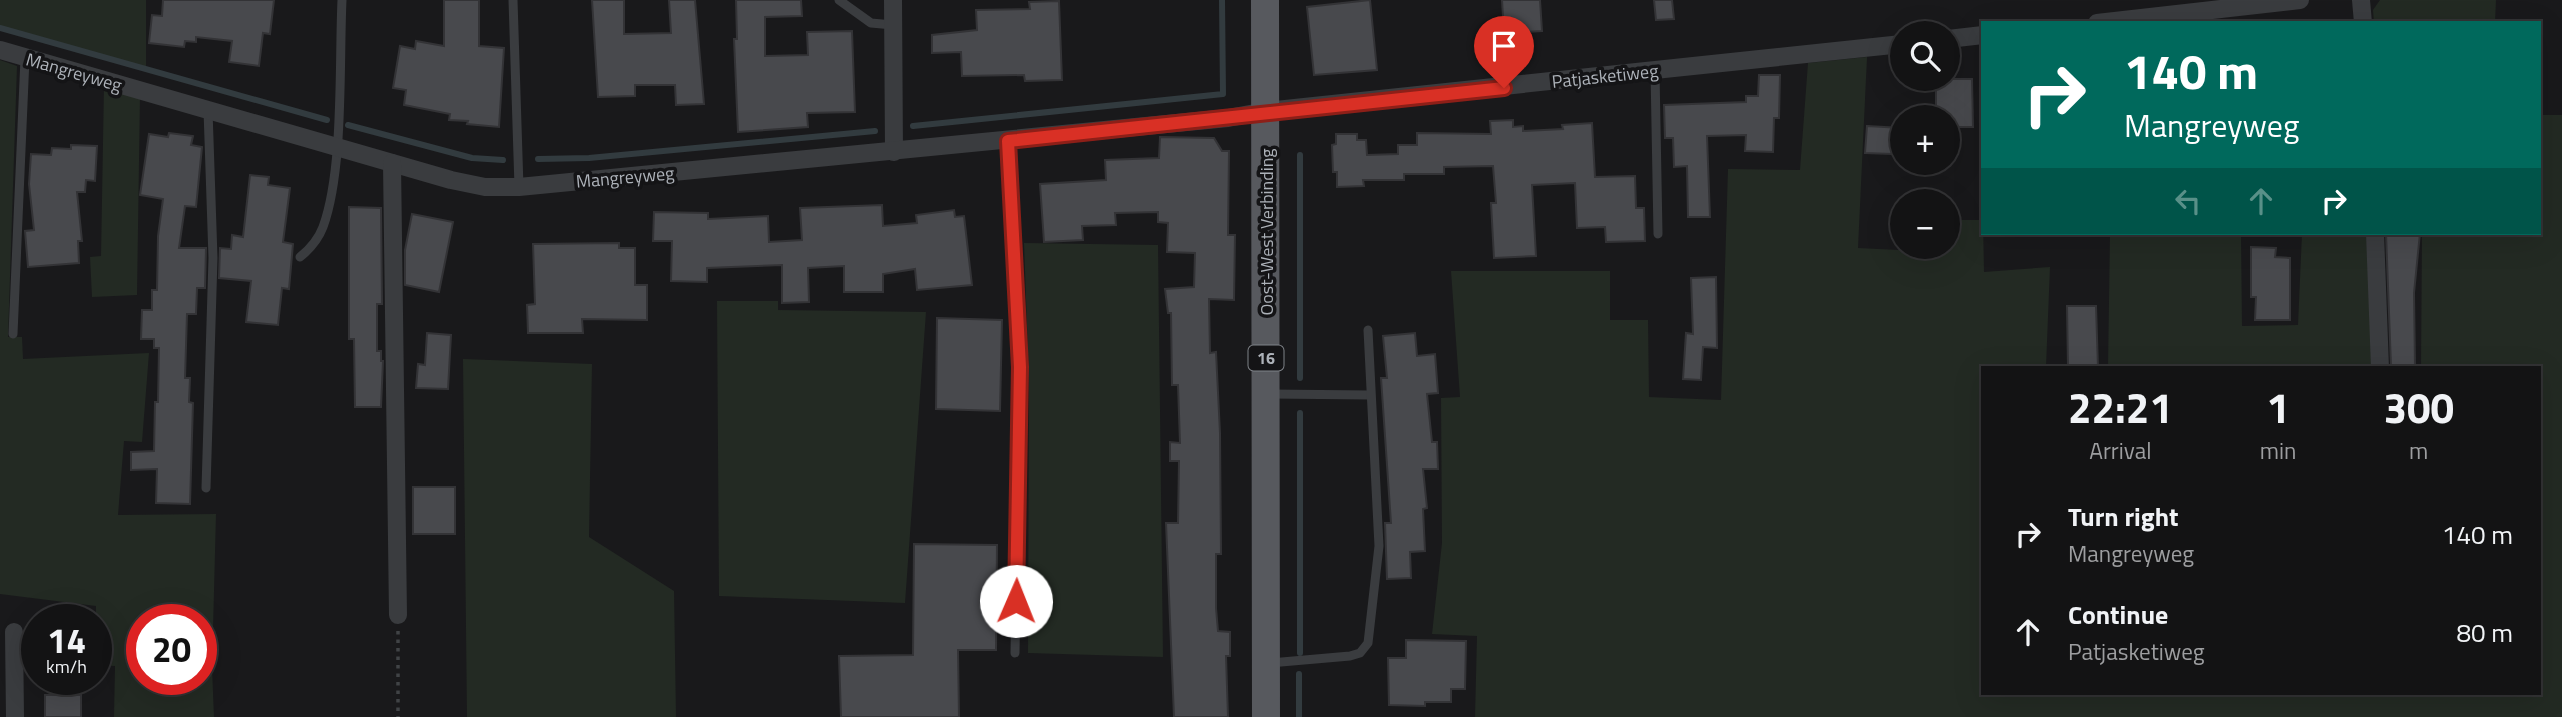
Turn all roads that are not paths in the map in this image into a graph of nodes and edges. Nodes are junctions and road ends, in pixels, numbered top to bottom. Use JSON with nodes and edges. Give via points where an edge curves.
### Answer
{"nodes":[{"id":1,"x":342,"y":0,"type":"edge"},
{"id":2,"x":513,"y":0,"type":"edge"},
{"id":3,"x":839,"y":0,"type":"edge"},
{"id":4,"x":893,"y":0,"type":"edge"},
{"id":5,"x":1265,"y":0,"type":"edge"},
{"id":6,"x":2300,"y":0,"type":"edge"},
{"id":7,"x":2361,"y":0,"type":"edge"},
{"id":8,"x":2115,"y":21,"type":"edge"},
{"id":9,"x":2363,"y":21,"type":"edge"},
{"id":10,"x":893,"y":25,"type":"junction"},
{"id":11,"x":1981,"y":36,"type":"edge"},
{"id":12,"x":1960,"y":38,"type":"edge"},
{"id":13,"x":1890,"y":45,"type":"edge"},
{"id":14,"x":0,"y":50,"type":"edge"},
{"id":15,"x":25,"y":58,"type":"junction"},
{"id":16,"x":1655,"y":71,"type":"junction"},
{"id":17,"x":208,"y":110,"type":"junction"},
{"id":18,"x":1266,"y":111,"type":"junction"},
{"id":19,"x":1008,"y":141,"type":"junction"},
{"id":20,"x":336,"y":147,"type":"junction"},
{"id":21,"x":894,"y":152,"type":"junction"},
{"id":22,"x":391,"y":163,"type":"junction"},
{"id":23,"x":519,"y":187,"type":"junction"},
{"id":24,"x":1658,"y":234,"type":"dead end"},
{"id":25,"x":2375,"y":235,"type":"edge"},
{"id":26,"x":300,"y":257,"type":"dead end"},
{"id":27,"x":1368,"y":330,"type":"dead end"},
{"id":28,"x":13,"y":334,"type":"dead end"},
{"id":29,"x":2380,"y":366,"type":"edge"},
{"id":30,"x":1266,"y":394,"type":"junction"},
{"id":31,"x":1370,"y":394,"type":"junction"},
{"id":32,"x":206,"y":488,"type":"dead end"},
{"id":33,"x":398,"y":615,"type":"road end"},
{"id":34,"x":14,"y":632,"type":"dead end"},
{"id":35,"x":1015,"y":653,"type":"dead end"},
{"id":36,"x":1266,"y":663,"type":"junction"},
{"id":37,"x":15,"y":717,"type":"edge"},
{"id":38,"x":1266,"y":717,"type":"edge"}],
"edges":[{"from":1,"to":20,"type":"lane"},
{"from":2,"to":23,"type":"lane"},
{"from":3,"to":10,"type":"lane","via":[[871,23]]},
{"from":4,"to":10,"type":"street"},
{"from":5,"to":18,"type":"main road","name":"Oost-West Verbinding","number":"16"},
{"from":6,"to":8,"type":"street"},
{"from":7,"to":9,"type":"street"},
{"from":10,"to":21,"type":"street"},
{"from":11,"to":12,"type":"street"},
{"from":13,"to":16,"type":"street","name":"Patjasketiweg"},
{"from":14,"to":15,"type":"street","name":"Mangreyweg"},
{"from":15,"to":17,"type":"street","name":"Mangreyweg"},
{"from":15,"to":28,"type":"lane"},
{"from":16,"to":18,"type":"street","name":"Patjasketiweg"},
{"from":16,"to":24,"type":"lane"},
{"from":17,"to":20,"type":"street","name":"Mangreyweg"},
{"from":17,"to":32,"type":"lane","via":[[213,258]]},
{"from":18,"to":19,"type":"street","name":"Mangreyweg"},
{"from":18,"to":30,"type":"main road","name":"Oost-West Verbinding","number":"16"},
{"from":19,"to":21,"type":"street","name":"Mangreyweg"},
{"from":19,"to":35,"type":"lane","via":[[1020,367]]},
{"from":20,"to":22,"type":"street","name":"Mangreyweg"},
{"from":20,"to":26,"type":"lane","via":[[322,229]]},
{"from":21,"to":23,"type":"street","name":"Mangreyweg"},
{"from":22,"to":23,"type":"street","name":"Mangreyweg","via":[[485,187]]},
{"from":22,"to":33,"type":"street"},
{"from":25,"to":29,"type":"street"},
{"from":27,"to":31,"type":"lane"},
{"from":30,"to":31,"type":"lane"},
{"from":30,"to":36,"type":"main road","name":"Oost-West Verbinding","number":"16"},
{"from":31,"to":36,"type":"lane","via":[[1380,545],[1368,643],[1350,656]]},
{"from":34,"to":37,"type":"street"},
{"from":36,"to":38,"type":"main road","name":"Oost-West Verbinding","number":"16"}]}
